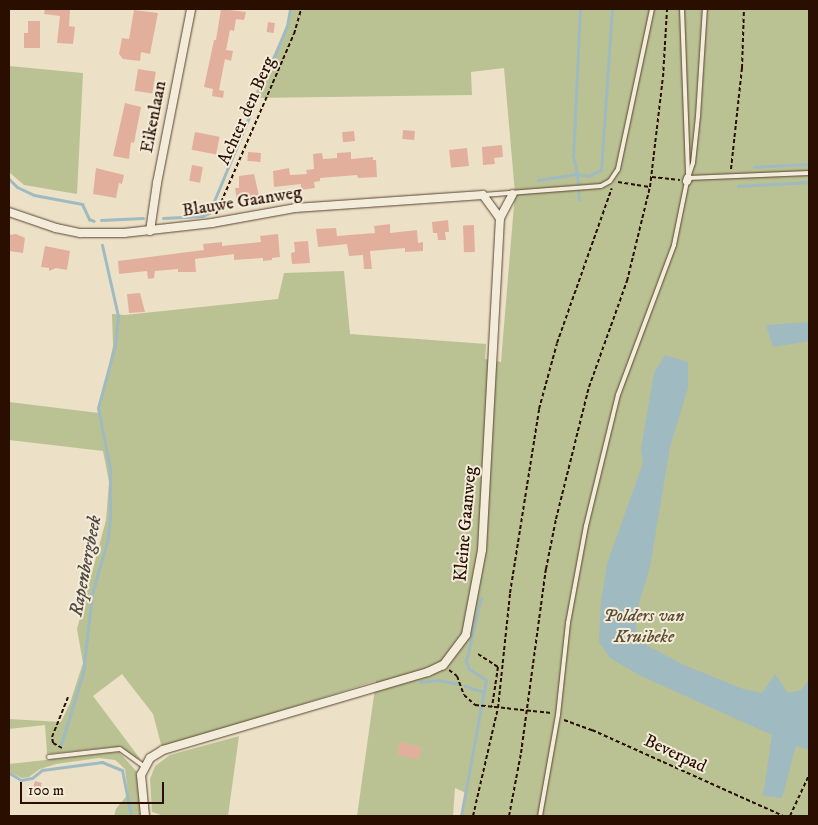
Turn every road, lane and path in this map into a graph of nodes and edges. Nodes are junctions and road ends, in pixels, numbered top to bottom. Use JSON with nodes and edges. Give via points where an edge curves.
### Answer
{"nodes":[{"id":1,"x":191,"y":9,"type":"edge"},
{"id":2,"x":301,"y":9,"type":"edge"},
{"id":3,"x":652,"y":9,"type":"edge"},
{"id":4,"x":667,"y":9,"type":"edge"},
{"id":5,"x":682,"y":9,"type":"edge"},
{"id":6,"x":705,"y":9,"type":"edge"},
{"id":7,"x":744,"y":9,"type":"edge"},
{"id":8,"x":809,"y":173,"type":"edge"},
{"id":9,"x":651,"y":177,"type":"junction"},
{"id":10,"x":731,"y":177,"type":"junction"},
{"id":11,"x":688,"y":179,"type":"junction"},
{"id":12,"x":610,"y":181,"type":"junction"},
{"id":13,"x":650,"y":187,"type":"junction"},
{"id":14,"x":512,"y":194,"type":"junction"},
{"id":15,"x":483,"y":195,"type":"junction"},
{"id":16,"x":9,"y":212,"type":"edge"},
{"id":17,"x":500,"y":218,"type":"junction"},
{"id":18,"x":212,"y":223,"type":"junction"},
{"id":19,"x":150,"y":231,"type":"junction"},
{"id":20,"x":478,"y":654,"type":"dead end"},
{"id":21,"x":443,"y":665,"type":"junction"},
{"id":22,"x":68,"y":697,"type":"dead end"},
{"id":23,"x":492,"y":707,"type":"junction"},
{"id":24,"x":498,"y":708,"type":"junction"},
{"id":25,"x":527,"y":710,"type":"junction"},
{"id":26,"x":558,"y":715,"type":"junction"},
{"id":27,"x":84,"y":753,"type":"junction"},
{"id":28,"x":48,"y":757,"type":"dead end"},
{"id":29,"x":145,"y":767,"type":"junction"},
{"id":30,"x":809,"y":774,"type":"edge"},
{"id":31,"x":145,"y":816,"type":"edge"},
{"id":32,"x":473,"y":816,"type":"edge"},
{"id":33,"x":509,"y":816,"type":"edge"},
{"id":34,"x":540,"y":816,"type":"edge"},
{"id":35,"x":783,"y":816,"type":"edge"},
{"id":36,"x":790,"y":816,"type":"edge"}],
"edges":[{"from":1,"to":19,"type":"street","name":"Eikenlaan"},
{"from":2,"to":18,"type":"path","name":"Achter den Berg","via":[[298,24]]},
{"from":3,"to":12,"type":"lane","via":[[618,169]]},
{"from":4,"to":9,"type":"path"},
{"from":5,"to":11,"type":"lane"},
{"from":6,"to":11,"type":"lane","via":[[698,116]]},
{"from":7,"to":10,"type":"path","via":[[742,68]]},
{"from":8,"to":10,"type":"lane"},
{"from":9,"to":11,"type":"path"},
{"from":9,"to":13,"type":"path"},
{"from":10,"to":11,"type":"lane"},
{"from":11,"to":26,"type":"lane","via":[[674,245],[615,405],[586,526],[570,614]]},
{"from":12,"to":13,"type":"path"},
{"from":12,"to":14,"type":"lane","via":[[601,186]]},
{"from":12,"to":24,"type":"path","via":[[613,186],[557,343],[539,409],[510,593]]},
{"from":13,"to":25,"type":"path","via":[[627,281],[589,387],[556,520]]},
{"from":14,"to":15,"type":"lane"},
{"from":14,"to":17,"type":"street","name":"Kleine Gaanweg"},
{"from":15,"to":17,"type":"street"},
{"from":15,"to":18,"type":"street","name":"Blauwe Gaanweg","via":[[295,208]]},
{"from":16,"to":19,"type":"street","name":"Blauwe Gaanweg","via":[[80,233]]},
{"from":17,"to":21,"type":"street","name":"Kleine Gaanweg","via":[[482,550],[466,635]]},
{"from":18,"to":19,"type":"street","name":"Blauwe Gaanweg"},
{"from":20,"to":23,"type":"path","via":[[498,667]]},
{"from":21,"to":23,"type":"path","name":"Beverpad","via":[[457,676],[464,695],[475,705]]},
{"from":21,"to":29,"type":"street","via":[[402,681],[163,750],[150,758]]},
{"from":22,"to":27,"type":"path","via":[[53,743],[57,747]]},
{"from":23,"to":24,"type":"path","name":"Beverpad"},
{"from":24,"to":25,"type":"path","name":"Beverpad"},
{"from":24,"to":32,"type":"path"},
{"from":25,"to":26,"type":"path","name":"Beverpad"},
{"from":25,"to":33,"type":"path"},
{"from":26,"to":34,"type":"lane"},
{"from":26,"to":35,"type":"path","name":"Beverpad","via":[[566,722],[592,730]]},
{"from":27,"to":28,"type":"lane"},
{"from":27,"to":29,"type":"lane","via":[[120,749]]},
{"from":29,"to":31,"type":"street","via":[[140,783]]},
{"from":30,"to":36,"type":"path"}]}
